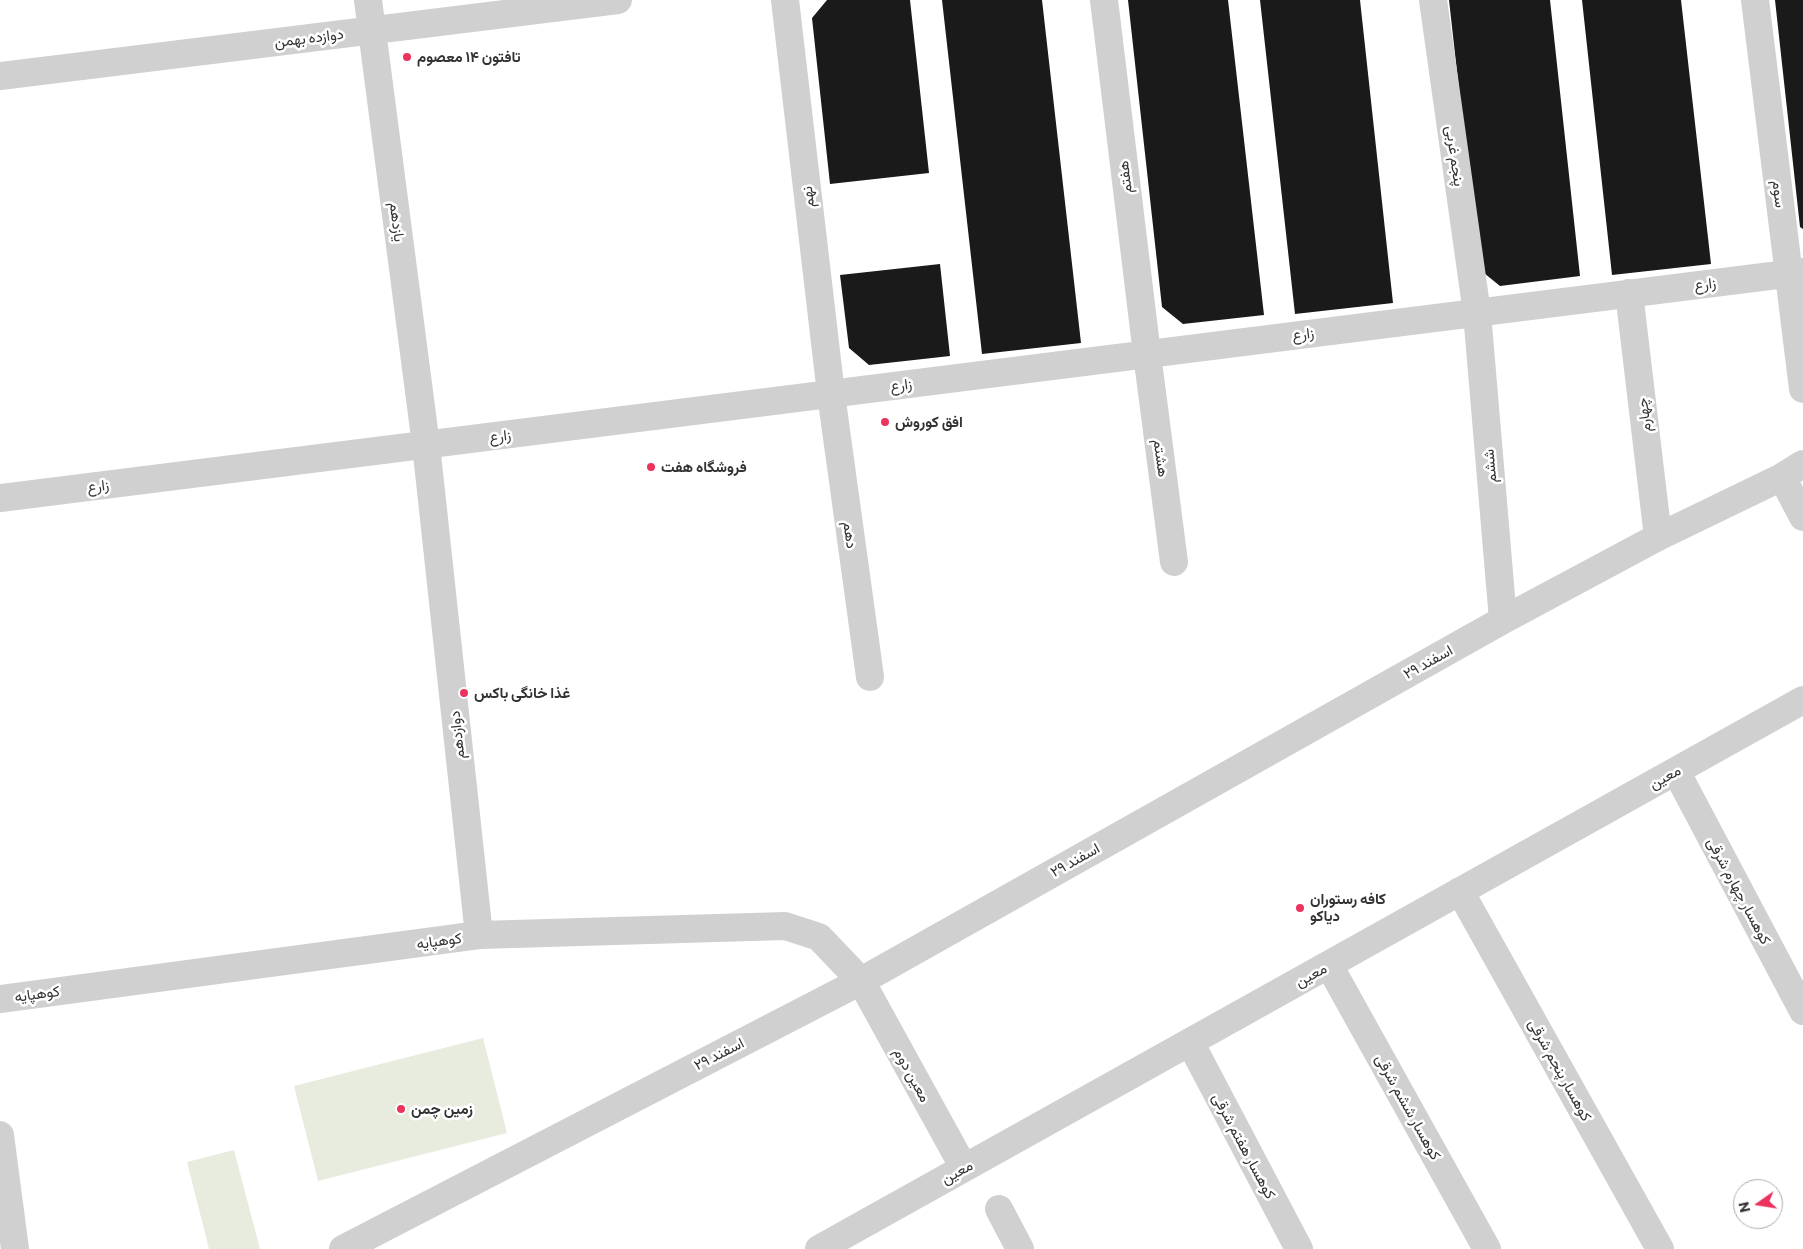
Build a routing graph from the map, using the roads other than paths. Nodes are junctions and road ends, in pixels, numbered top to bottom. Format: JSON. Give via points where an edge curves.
{"nodes":[{"id":1,"x":368,"y":0,"type":"edge"},
{"id":2,"x":618,"y":0,"type":"edge"},
{"id":3,"x":785,"y":0,"type":"edge"},
{"id":4,"x":1104,"y":0,"type":"edge"},
{"id":5,"x":1434,"y":0,"type":"edge"},
{"id":6,"x":1755,"y":0,"type":"edge"},
{"id":7,"x":372,"y":30,"type":"junction"},
{"id":8,"x":0,"y":76,"type":"edge"},
{"id":9,"x":1796,"y":273,"type":"edge"},
{"id":10,"x":1629,"y":293,"type":"junction"},
{"id":11,"x":1477,"y":312,"type":"junction"},
{"id":12,"x":1147,"y":354,"type":"junction"},
{"id":13,"x":1803,"y":389,"type":"edge"},
{"id":14,"x":831,"y":394,"type":"junction"},
{"id":15,"x":426,"y":445,"type":"junction"},
{"id":16,"x":1792,"y":471,"type":"edge"},
{"id":17,"x":0,"y":498,"type":"edge"},
{"id":18,"x":1803,"y":517,"type":"edge"},
{"id":19,"x":1658,"y":537,"type":"junction"},
{"id":20,"x":1174,"y":562,"type":"dead end"},
{"id":21,"x":1503,"y":620,"type":"junction"},
{"id":22,"x":870,"y":676,"type":"dead end"},
{"id":23,"x":1803,"y":700,"type":"edge"},
{"id":24,"x":1676,"y":771,"type":"junction"},
{"id":25,"x":1460,"y":891,"type":"junction"},
{"id":26,"x":479,"y":935,"type":"junction"},
{"id":27,"x":1329,"y":964,"type":"junction"},
{"id":28,"x":861,"y":981,"type":"junction"},
{"id":29,"x":0,"y":999,"type":"edge"},
{"id":30,"x":1803,"y":1012,"type":"edge"},
{"id":31,"x":1190,"y":1042,"type":"junction"},
{"id":32,"x":0,"y":1135,"type":"edge"},
{"id":33,"x":964,"y":1168,"type":"junction"},
{"id":34,"x":999,"y":1209,"type":"dead end"},
{"id":35,"x":14,"y":1249,"type":"edge"},
{"id":36,"x":343,"y":1249,"type":"edge"},
{"id":37,"x":819,"y":1249,"type":"edge"},
{"id":38,"x":1020,"y":1249,"type":"edge"},
{"id":39,"x":1298,"y":1249,"type":"edge"},
{"id":40,"x":1487,"y":1249,"type":"edge"},
{"id":41,"x":1660,"y":1249,"type":"edge"}],
"edges":[{"from":1,"to":7,"type":"street","name":"یازدهم"},
{"from":2,"to":7,"type":"street","name":"دوازده بهمن"},
{"from":3,"to":14,"type":"street","name":"نهم"},
{"from":4,"to":12,"type":"street","name":"هفتم"},
{"from":5,"to":11,"type":"street","name":"پنجم غربی"},
{"from":6,"to":9,"type":"street","name":"سوم"},
{"from":7,"to":8,"type":"street","name":"دوازده بهمن"},
{"from":7,"to":15,"type":"street","name":"یازدهم"},
{"from":9,"to":10,"type":"street","name":"زارع"},
{"from":9,"to":13,"type":"street","name":"سوم"},
{"from":10,"to":11,"type":"street","name":"زارع"},
{"from":10,"to":19,"type":"street","name":"چهارم"},
{"from":11,"to":12,"type":"street","name":"زارع"},
{"from":11,"to":21,"type":"street","name":"ششم"},
{"from":12,"to":14,"type":"street","name":"زارع"},
{"from":12,"to":20,"type":"street","name":"هشتم"},
{"from":14,"to":15,"type":"street","name":"زارع"},
{"from":14,"to":22,"type":"street","name":"دهم"},
{"from":15,"to":17,"type":"street","name":"زارع"},
{"from":15,"to":26,"type":"street","name":"دوازدهم"},
{"from":16,"to":18,"type":"street"},
{"from":16,"to":19,"type":"street","name":"۲۹ اسفند"},
{"from":19,"to":21,"type":"street","name":"۲۹ اسفند"},
{"from":21,"to":28,"type":"street","name":"۲۹ اسفند"},
{"from":23,"to":24,"type":"street","name":"معین"},
{"from":24,"to":25,"type":"street","name":"معین"},
{"from":24,"to":30,"type":"street","name":"کوهسار چهارم شرقی"},
{"from":25,"to":27,"type":"street","name":"معین"},
{"from":25,"to":41,"type":"street","name":"کوهسار پنجم شرقی"},
{"from":26,"to":28,"type":"street","name":"کوهپایه","via":[[785,926],[819,937]]},
{"from":26,"to":29,"type":"street","name":"کوهپایه"},
{"from":27,"to":31,"type":"street","name":"معین"},
{"from":27,"to":40,"type":"street","name":"کوهسار ششم شرقی"},
{"from":28,"to":33,"type":"street","name":"معین دوم"},
{"from":28,"to":36,"type":"street","name":"۲۹ اسفند"},
{"from":31,"to":33,"type":"street","name":"معین"},
{"from":31,"to":39,"type":"street","name":"کوهسار هفتم شرقی"},
{"from":32,"to":35,"type":"street"},
{"from":33,"to":37,"type":"street","name":"معین"},
{"from":34,"to":38,"type":"street"}]}
